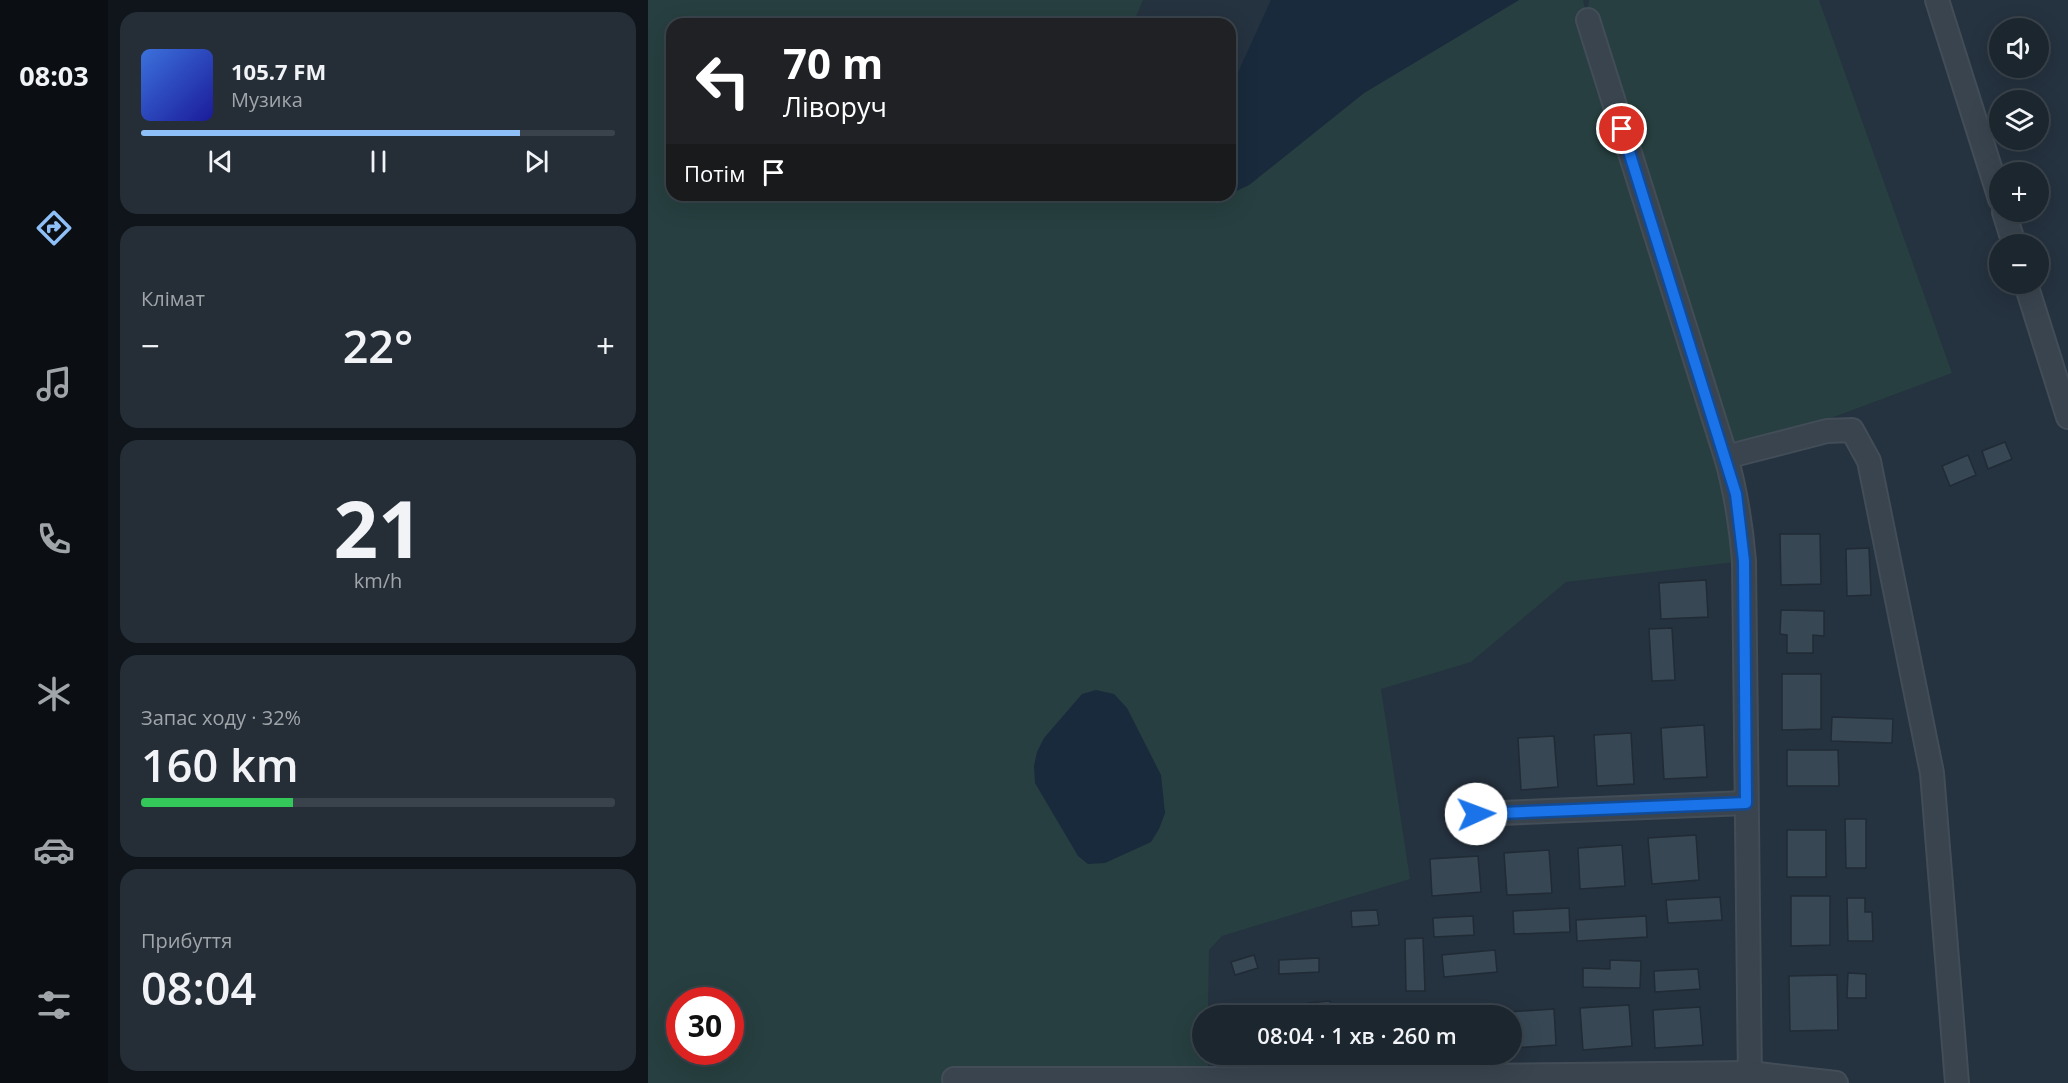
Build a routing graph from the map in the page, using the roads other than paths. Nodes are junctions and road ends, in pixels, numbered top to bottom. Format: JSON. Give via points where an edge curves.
{"nodes":[{"id":1,"x":1937,"y":0,"type":"edge"},
{"id":2,"x":1588,"y":20,"type":"dead end"},
{"id":3,"x":1989,"y":164,"type":"edge"},
{"id":4,"x":2029,"y":294,"type":"edge"},
{"id":5,"x":2068,"y":417,"type":"edge"},
{"id":6,"x":1726,"y":457,"type":"junction"},
{"id":7,"x":1746,"y":803,"type":"junction"},
{"id":8,"x":1476,"y":814,"type":"dead end"},
{"id":9,"x":1750,"y":1078,"type":"edge"},
{"id":10,"x":954,"y":1079,"type":"dead end"},
{"id":11,"x":1479,"y":1080,"type":"edge"},
{"id":12,"x":1208,"y":1081,"type":"edge"},
{"id":13,"x":1836,"y":1083,"type":"edge"},
{"id":14,"x":1957,"y":1083,"type":"edge"}],
"edges":[{"from":1,"to":3,"type":"street"},
{"from":2,"to":6,"type":"street"},
{"from":4,"to":5,"type":"street"},
{"from":6,"to":7,"type":"street","via":[[1736,494],[1744,561]]},
{"from":6,"to":14,"type":"street","via":[[1827,431],[1852,430],[1869,461],[1932,773]]},
{"from":7,"to":8,"type":"street"},
{"from":7,"to":9,"type":"street"},
{"from":9,"to":11,"type":"street"},
{"from":9,"to":13,"type":"street"},
{"from":10,"to":12,"type":"street"},
{"from":11,"to":12,"type":"street"}]}
